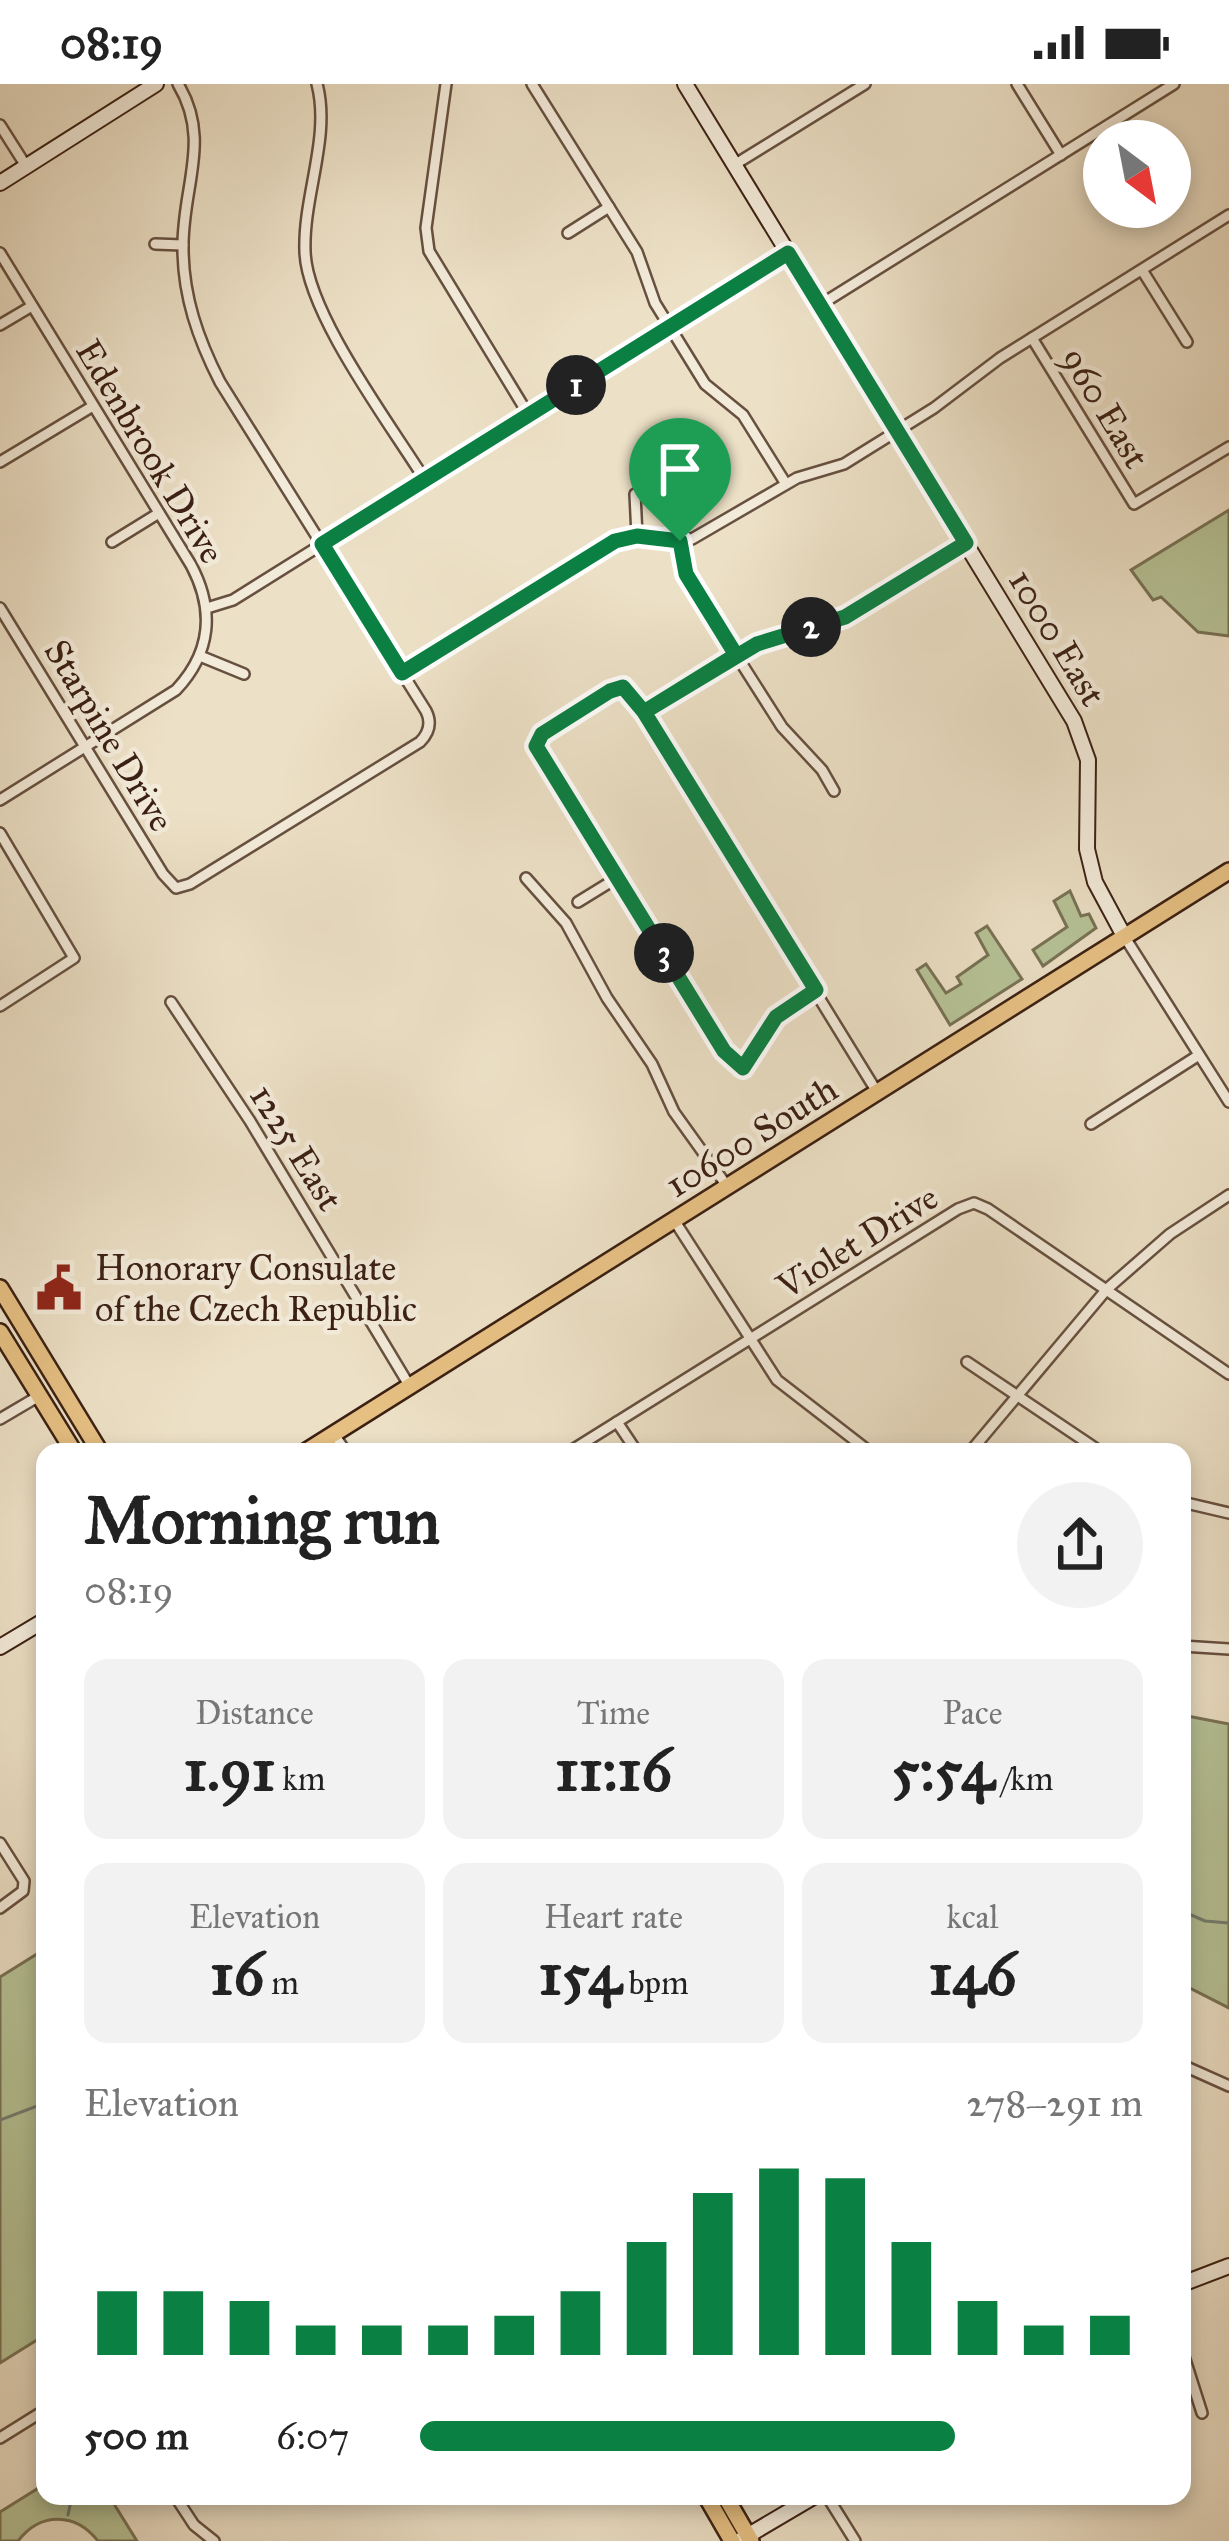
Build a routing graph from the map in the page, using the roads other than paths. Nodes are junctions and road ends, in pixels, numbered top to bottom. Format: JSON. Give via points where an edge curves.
{"nodes":[{"id":1,"x":156,"y":84,"type":"edge"},
{"id":2,"x":178,"y":84,"type":"edge"},
{"id":3,"x":317,"y":84,"type":"edge"},
{"id":4,"x":446,"y":84,"type":"edge"},
{"id":5,"x":532,"y":84,"type":"edge"},
{"id":6,"x":685,"y":84,"type":"edge"},
{"id":7,"x":865,"y":84,"type":"edge"},
{"id":8,"x":1017,"y":84,"type":"edge"},
{"id":9,"x":1174,"y":84,"type":"edge"},
{"id":10,"x":0,"y":125,"type":"edge"},
{"id":11,"x":1060,"y":155,"type":"junction"},
{"id":12,"x":734,"y":165,"type":"junction"},
{"id":13,"x":26,"y":166,"type":"junction"},
{"id":14,"x":0,"y":183,"type":"edge"},
{"id":15,"x":609,"y":207,"type":"junction"},
{"id":16,"x":1229,"y":215,"type":"edge"},
{"id":17,"x":568,"y":233,"type":"dead end"},
{"id":18,"x":155,"y":244,"type":"dead end"},
{"id":19,"x":183,"y":245,"type":"junction"},
{"id":20,"x":788,"y":253,"type":"junction"},
{"id":21,"x":0,"y":254,"type":"edge"},
{"id":22,"x":1142,"y":270,"type":"junction"},
{"id":23,"x":820,"y":305,"type":"junction"},
{"id":24,"x":32,"y":306,"type":"junction"},
{"id":25,"x":0,"y":326,"type":"edge"},
{"id":26,"x":669,"y":327,"type":"junction"},
{"id":27,"x":1032,"y":338,"type":"junction"},
{"id":28,"x":1187,"y":342,"type":"dead end"},
{"id":29,"x":93,"y":406,"type":"junction"},
{"id":30,"x":529,"y":414,"type":"junction"},
{"id":31,"x":898,"y":431,"type":"junction"},
{"id":32,"x":1229,"y":446,"type":"edge"},
{"id":33,"x":0,"y":462,"type":"edge"},
{"id":34,"x":425,"y":480,"type":"junction"},
{"id":35,"x":786,"y":484,"type":"junction"},
{"id":36,"x":635,"y":494,"type":"dead end"},
{"id":37,"x":159,"y":513,"type":"junction"},
{"id":38,"x":637,"y":536,"type":"junction"},
{"id":39,"x":680,"y":541,"type":"junction"},
{"id":40,"x":112,"y":542,"type":"dead end"},
{"id":41,"x":966,"y":543,"type":"junction"},
{"id":42,"x":322,"y":544,"type":"junction"},
{"id":43,"x":0,"y":608,"type":"edge"},
{"id":44,"x":206,"y":608,"type":"junction"},
{"id":45,"x":736,"y":655,"type":"junction"},
{"id":46,"x":200,"y":656,"type":"junction"},
{"id":47,"x":402,"y":673,"type":"junction"},
{"id":48,"x":244,"y":674,"type":"dead end"},
{"id":49,"x":644,"y":712,"type":"junction"},
{"id":50,"x":86,"y":748,"type":"junction"},
{"id":51,"x":834,"y":791,"type":"dead end"},
{"id":52,"x":0,"y":800,"type":"edge"},
{"id":53,"x":0,"y":833,"type":"edge"},
{"id":54,"x":1229,"y":871,"type":"edge"},
{"id":55,"x":526,"y":878,"type":"dead end"},
{"id":56,"x":617,"y":878,"type":"junction"},
{"id":57,"x":578,"y":902,"type":"dead end"},
{"id":58,"x":1124,"y":936,"type":"junction"},
{"id":59,"x":816,"y":990,"type":"junction"},
{"id":60,"x":171,"y":1002,"type":"dead end"},
{"id":61,"x":0,"y":1006,"type":"edge"},
{"id":62,"x":1199,"y":1055,"type":"junction"},
{"id":63,"x":877,"y":1092,"type":"junction"},
{"id":64,"x":1229,"y":1102,"type":"edge"},
{"id":65,"x":1091,"y":1124,"type":"dead end"},
{"id":66,"x":727,"y":1186,"type":"junction"},
{"id":67,"x":1229,"y":1195,"type":"edge"},
{"id":68,"x":674,"y":1220,"type":"junction"},
{"id":69,"x":0,"y":1288,"type":"edge"},
{"id":70,"x":1106,"y":1289,"type":"junction"},
{"id":71,"x":0,"y":1332,"type":"edge"},
{"id":72,"x":749,"y":1340,"type":"junction"},
{"id":73,"x":968,"y":1362,"type":"dead end"},
{"id":74,"x":1229,"y":1374,"type":"edge"},
{"id":75,"x":409,"y":1385,"type":"junction"},
{"id":76,"x":1017,"y":1395,"type":"junction"},
{"id":77,"x":39,"y":1396,"type":"junction"},
{"id":78,"x":0,"y":1419,"type":"edge"},
{"id":79,"x":617,"y":1422,"type":"junction"},
{"id":80,"x":333,"y":1433,"type":"junction"},
{"id":81,"x":68,"y":1443,"type":"edge"},
{"id":82,"x":95,"y":1443,"type":"edge"},
{"id":83,"x":318,"y":1443,"type":"edge"},
{"id":84,"x":340,"y":1443,"type":"edge"},
{"id":85,"x":583,"y":1443,"type":"edge"},
{"id":86,"x":632,"y":1443,"type":"edge"},
{"id":87,"x":858,"y":1443,"type":"edge"},
{"id":88,"x":977,"y":1443,"type":"edge"},
{"id":89,"x":1088,"y":1443,"type":"edge"},
{"id":90,"x":1191,"y":1504,"type":"edge"},
{"id":91,"x":1229,"y":1513,"type":"edge"},
{"id":92,"x":36,"y":1625,"type":"edge"},
{"id":93,"x":0,"y":1647,"type":"edge"},
{"id":94,"x":1191,"y":1647,"type":"edge"},
{"id":95,"x":1229,"y":1649,"type":"edge"},
{"id":96,"x":0,"y":1843,"type":"edge"},
{"id":97,"x":0,"y":1908,"type":"edge"},
{"id":98,"x":1191,"y":2069,"type":"edge"},
{"id":99,"x":1229,"y":2086,"type":"edge"},
{"id":100,"x":1229,"y":2266,"type":"edge"},
{"id":101,"x":1191,"y":2281,"type":"edge"},
{"id":102,"x":1191,"y":2378,"type":"edge"},
{"id":103,"x":1202,"y":2413,"type":"dead end"},
{"id":104,"x":36,"y":2416,"type":"edge"},
{"id":105,"x":0,"y":2438,"type":"edge"},
{"id":106,"x":181,"y":2505,"type":"edge"},
{"id":107,"x":713,"y":2505,"type":"edge"},
{"id":108,"x":728,"y":2505,"type":"edge"},
{"id":109,"x":800,"y":2505,"type":"edge"},
{"id":110,"x":833,"y":2505,"type":"edge"},
{"id":111,"x":742,"y":2540,"type":"edge"},
{"id":112,"x":214,"y":2541,"type":"edge"},
{"id":113,"x":855,"y":2541,"type":"edge"}],
"edges":[{"from":1,"to":13,"type":"street"},
{"from":2,"to":19,"type":"street","via":[[196,131]]},
{"from":3,"to":34,"type":"street","via":[[308,277],[324,317]]},
{"from":4,"to":30,"type":"street","via":[[429,250]]},
{"from":5,"to":15,"type":"street"},
{"from":6,"to":12,"type":"street","name":"1000 East"},
{"from":7,"to":12,"type":"street"},
{"from":8,"to":11,"type":"street"},
{"from":9,"to":11,"type":"street"},
{"from":10,"to":13,"type":"street"},
{"from":11,"to":23,"type":"street"},
{"from":12,"to":20,"type":"street","name":"1000 East"},
{"from":13,"to":14,"type":"street"},
{"from":15,"to":17,"type":"street"},
{"from":15,"to":26,"type":"street"},
{"from":16,"to":22,"type":"street"},
{"from":18,"to":19,"type":"street"},
{"from":19,"to":42,"type":"street","via":[[189,302],[207,356]]},
{"from":20,"to":23,"type":"street","name":"1000 East"},
{"from":20,"to":26,"type":"street"},
{"from":21,"to":24,"type":"street","name":"Edenbrook Drive"},
{"from":22,"to":27,"type":"street"},
{"from":22,"to":28,"type":"street"},
{"from":23,"to":31,"type":"street","name":"1000 East"},
{"from":24,"to":25,"type":"street"},
{"from":24,"to":29,"type":"street","name":"Edenbrook Drive"},
{"from":26,"to":30,"type":"street"},
{"from":26,"to":35,"type":"street","via":[[705,384],[743,416]]},
{"from":27,"to":31,"type":"street"},
{"from":27,"to":32,"type":"street","name":"960 East","via":[[1134,504]]},
{"from":29,"to":33,"type":"street"},
{"from":29,"to":37,"type":"street","name":"Edenbrook Drive"},
{"from":30,"to":34,"type":"street"},
{"from":31,"to":35,"type":"street","via":[[831,470]]},
{"from":31,"to":41,"type":"street","name":"1000 East"},
{"from":34,"to":42,"type":"street"},
{"from":35,"to":39,"type":"street","via":[[704,535]]},
{"from":36,"to":38,"type":"street"},
{"from":37,"to":40,"type":"street"},
{"from":37,"to":44,"type":"street","name":"Edenbrook Drive","via":[[199,579]]},
{"from":38,"to":39,"type":"street"},
{"from":38,"to":47,"type":"street","via":[[605,545]]},
{"from":39,"to":45,"type":"street","via":[[686,574]]},
{"from":41,"to":45,"type":"street","via":[[845,617]]},
{"from":41,"to":58,"type":"street","name":"1000 East","via":[[1083,740],[1087,849]]},
{"from":42,"to":44,"type":"street"},
{"from":42,"to":47,"type":"street"},
{"from":43,"to":50,"type":"street","name":"Starpine Drive"},
{"from":44,"to":46,"type":"street","name":"Edenbrook Drive"},
{"from":45,"to":49,"type":"street"},
{"from":45,"to":51,"type":"street"},
{"from":46,"to":48,"type":"street"},
{"from":46,"to":50,"type":"street","via":[[176,690]]},
{"from":47,"to":50,"type":"street","name":"Starpine Drive","via":[[426,711],[420,742],[176,888]]},
{"from":49,"to":56,"type":"street","via":[[623,687],[536,742]]},
{"from":49,"to":59,"type":"street"},
{"from":50,"to":52,"type":"street"},
{"from":53,"to":61,"type":"street","via":[[74,958]]},
{"from":54,"to":58,"type":"main road","name":"10600 South"},
{"from":55,"to":66,"type":"street","via":[[566,923],[674,1112]]},
{"from":56,"to":57,"type":"street"},
{"from":56,"to":59,"type":"street","via":[[724,1051],[743,1068],[776,1017]]},
{"from":58,"to":62,"type":"street"},
{"from":58,"to":63,"type":"main road","name":"10600 South"},
{"from":59,"to":63,"type":"street"},
{"from":60,"to":75,"type":"street","name":"1225 East"},
{"from":62,"to":64,"type":"street"},
{"from":62,"to":65,"type":"street"},
{"from":63,"to":66,"type":"main road","name":"10600 South"},
{"from":66,"to":68,"type":"main road","name":"10600 South"},
{"from":67,"to":70,"type":"street"},
{"from":68,"to":72,"type":"street"},
{"from":68,"to":75,"type":"main road","name":"10600 South"},
{"from":69,"to":82,"type":"main road"},
{"from":70,"to":72,"type":"street","name":"Violet Drive","via":[[974,1203]]},
{"from":70,"to":74,"type":"street","name":"Violet Drive"},
{"from":70,"to":76,"type":"street"},
{"from":71,"to":77,"type":"main road"},
{"from":72,"to":79,"type":"street","name":"Violet Drive"},
{"from":72,"to":87,"type":"street","via":[[789,1393]]},
{"from":73,"to":76,"type":"street"},
{"from":75,"to":80,"type":"main road","name":"10600 South"},
{"from":76,"to":88,"type":"street"},
{"from":76,"to":89,"type":"street"},
{"from":77,"to":78,"type":"street"},
{"from":77,"to":81,"type":"main road"},
{"from":79,"to":85,"type":"street","name":"Violet Drive"},
{"from":79,"to":86,"type":"street"},
{"from":80,"to":83,"type":"main road","name":"10600 South"},
{"from":80,"to":84,"type":"street"},
{"from":90,"to":91,"type":"street"},
{"from":92,"to":93,"type":"street"},
{"from":94,"to":95,"type":"street"},
{"from":96,"to":97,"type":"street","via":[[23,1881],[23,1891]]},
{"from":98,"to":99,"type":"street"},
{"from":100,"to":101,"type":"street"},
{"from":102,"to":103,"type":"street"},
{"from":104,"to":105,"type":"street"},
{"from":106,"to":112,"type":"street"},
{"from":107,"to":111,"type":"main road"},
{"from":108,"to":111,"type":"main road"},
{"from":109,"to":111,"type":"street"},
{"from":110,"to":113,"type":"street"}]}
